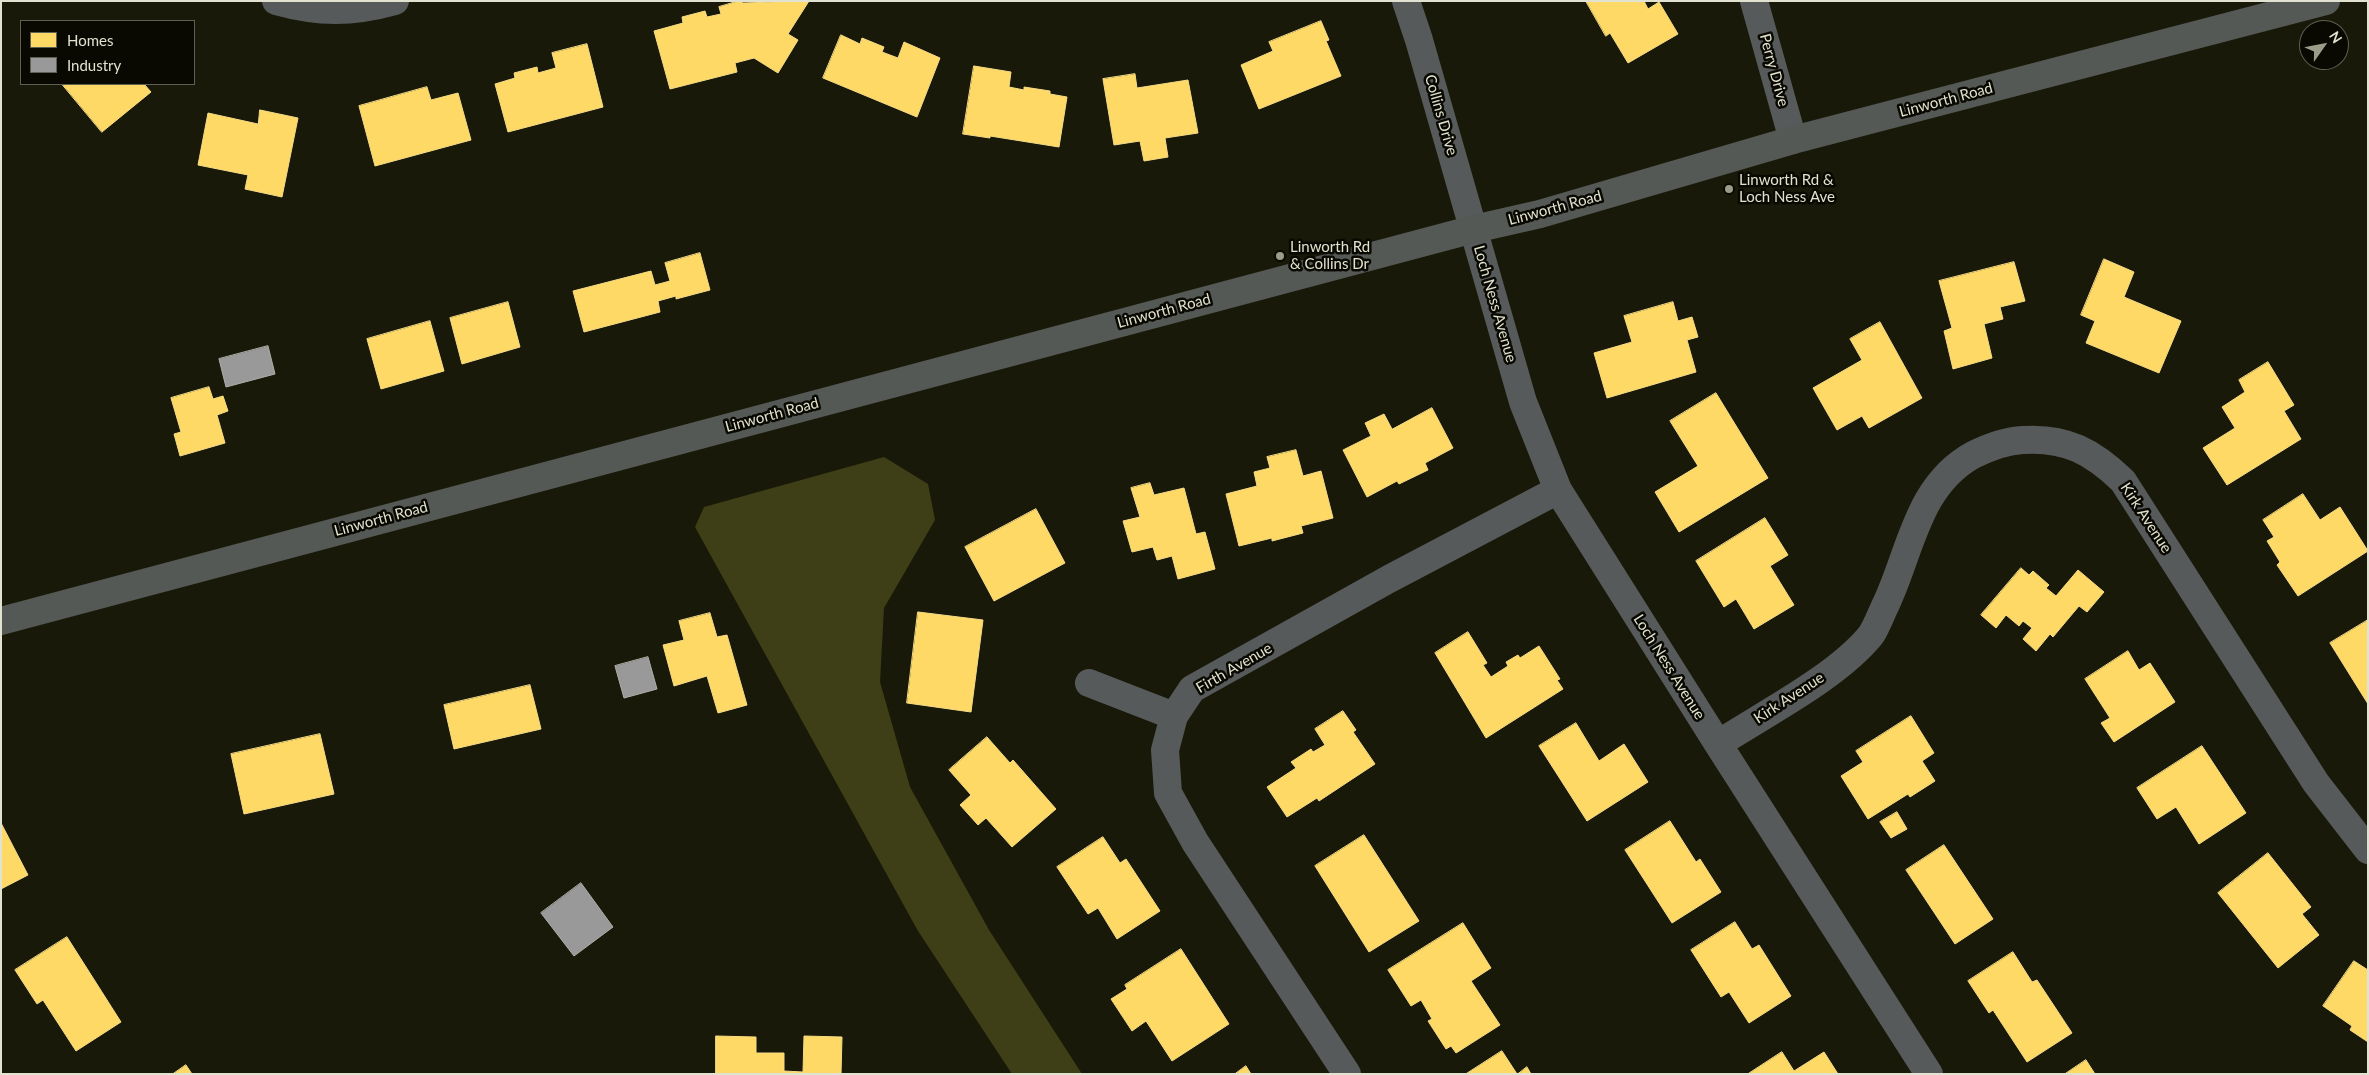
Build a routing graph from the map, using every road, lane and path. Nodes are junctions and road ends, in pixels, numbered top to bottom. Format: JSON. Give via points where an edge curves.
{"nodes":[{"id":1,"x":276,"y":1,"type":"edge"},
{"id":2,"x":395,"y":1,"type":"edge"},
{"id":3,"x":1406,"y":1,"type":"edge"},
{"id":4,"x":1754,"y":1,"type":"edge"},
{"id":5,"x":2326,"y":1,"type":"edge"},
{"id":6,"x":1793,"y":140,"type":"junction"},
{"id":7,"x":1474,"y":229,"type":"junction"},
{"id":8,"x":1558,"y":490,"type":"junction"},
{"id":9,"x":1,"y":621,"type":"edge"},
{"id":10,"x":1089,"y":683,"type":"dead end"},
{"id":11,"x":1174,"y":716,"type":"junction"},
{"id":12,"x":1718,"y":744,"type":"junction"},
{"id":13,"x":2368,"y":850,"type":"edge"},
{"id":14,"x":1347,"y":1074,"type":"edge"},
{"id":15,"x":1930,"y":1074,"type":"edge"}],
"edges":[{"from":1,"to":2,"type":"street","via":[[331,12],[368,9]]},
{"from":3,"to":7,"type":"street","name":"Collins Drive"},
{"from":4,"to":6,"type":"street","name":"Perry Drive"},
{"from":5,"to":6,"type":"main road","name":"Linworth Road"},
{"from":6,"to":7,"type":"main road","name":"Linworth Road","via":[[1540,214]]},
{"from":7,"to":8,"type":"street","name":"Loch Ness Avenue","via":[[1523,402]]},
{"from":7,"to":9,"type":"main road","name":"Linworth Road"},
{"from":8,"to":11,"type":"street","name":"Firth Avenue","via":[[1192,690]]},
{"from":8,"to":12,"type":"street","name":"Loch Ness Avenue"},
{"from":10,"to":11,"type":"street"},
{"from":11,"to":14,"type":"street","name":"Firth Avenue","via":[[1165,750],[1168,793],[1195,842]]},
{"from":12,"to":13,"type":"street","name":"Kirk Avenue","via":[[1838,666],[1872,634],[1892,591],[1923,507],[1939,482],[1961,462],[1989,447],[2016,440],[2045,438],[2102,460],[2124,481],[2316,783]]},
{"from":12,"to":15,"type":"street","name":"Loch Ness Avenue"}]}
